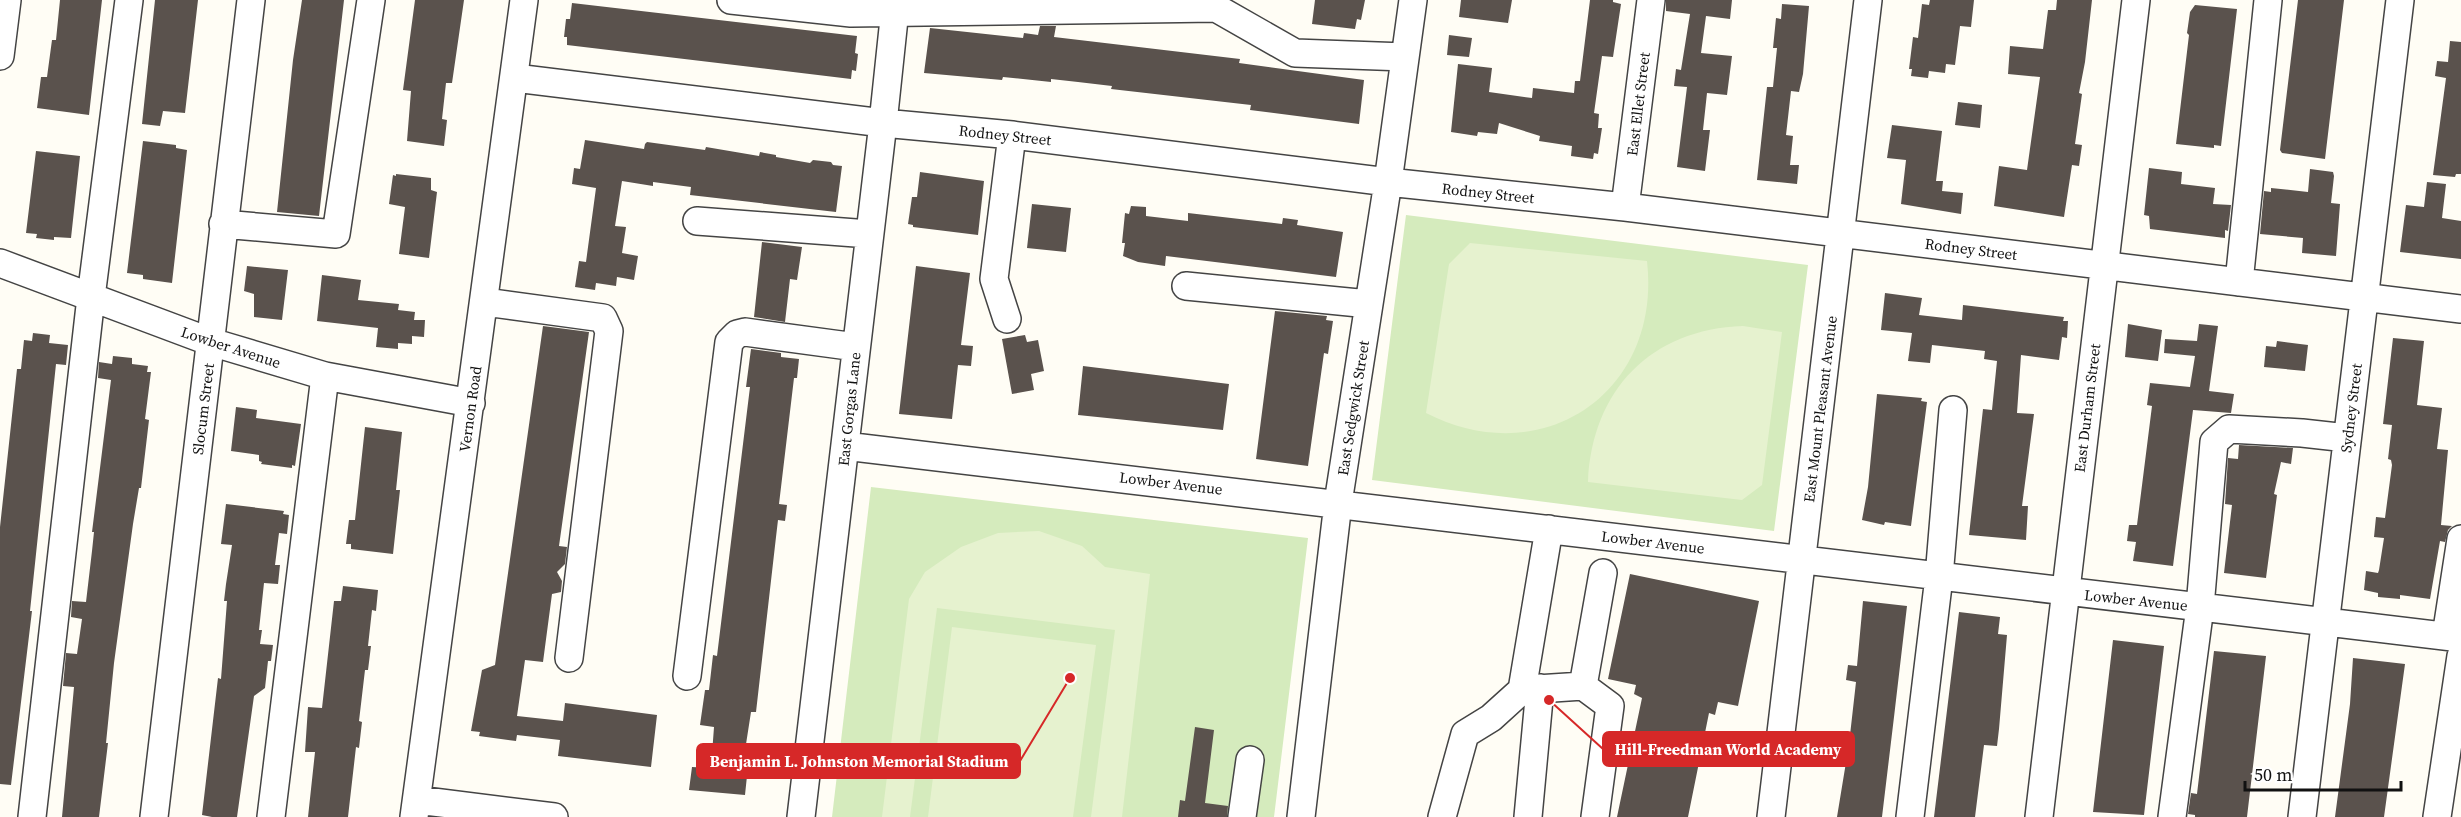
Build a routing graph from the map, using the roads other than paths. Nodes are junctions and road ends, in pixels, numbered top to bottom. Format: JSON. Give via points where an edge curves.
{"nodes":[{"id":1,"x":7,"y":0,"type":"edge"},
{"id":2,"x":129,"y":0,"type":"edge"},
{"id":3,"x":250,"y":0,"type":"edge"},
{"id":4,"x":371,"y":0,"type":"edge"},
{"id":5,"x":524,"y":0,"type":"edge"},
{"id":6,"x":731,"y":0,"type":"edge"},
{"id":7,"x":1413,"y":0,"type":"edge"},
{"id":8,"x":1651,"y":0,"type":"edge"},
{"id":9,"x":1868,"y":0,"type":"edge"},
{"id":10,"x":2136,"y":0,"type":"edge"},
{"id":11,"x":2268,"y":0,"type":"edge"},
{"id":12,"x":2400,"y":0,"type":"edge"},
{"id":13,"x":1225,"y":4,"type":"edge"},
{"id":14,"x":895,"y":6,"type":"edge"},
{"id":15,"x":0,"y":56,"type":"edge"},
{"id":16,"x":1405,"y":57,"type":"junction"},
{"id":17,"x":515,"y":78,"type":"junction"},
{"id":18,"x":883,"y":123,"type":"junction"},
{"id":19,"x":1012,"y":135,"type":"junction"},
{"id":20,"x":1388,"y":182,"type":"junction"},
{"id":21,"x":1625,"y":207,"type":"junction"},
{"id":22,"x":697,"y":221,"type":"dead end"},
{"id":23,"x":223,"y":224,"type":"junction"},
{"id":24,"x":869,"y":234,"type":"junction"},
{"id":25,"x":1840,"y":234,"type":"junction"},
{"id":26,"x":0,"y":263,"type":"edge"},
{"id":27,"x":2104,"y":267,"type":"junction"},
{"id":28,"x":2239,"y":282,"type":"junction"},
{"id":29,"x":1186,"y":286,"type":"dead end"},
{"id":30,"x":91,"y":297,"type":"junction"},
{"id":31,"x":2364,"y":298,"type":"junction"},
{"id":32,"x":485,"y":302,"type":"junction"},
{"id":33,"x":1369,"y":304,"type":"junction"},
{"id":34,"x":2461,"y":309,"type":"edge"},
{"id":35,"x":1007,"y":319,"type":"dead end"},
{"id":36,"x":211,"y":342,"type":"junction"},
{"id":37,"x":856,"y":347,"type":"junction"},
{"id":38,"x":325,"y":376,"type":"junction"},
{"id":39,"x":471,"y":403,"type":"junction"},
{"id":40,"x":1953,"y":410,"type":"dead end"},
{"id":41,"x":2347,"y":438,"type":"junction"},
{"id":42,"x":845,"y":446,"type":"junction"},
{"id":43,"x":1338,"y":503,"type":"junction"},
{"id":44,"x":1550,"y":529,"type":"junction"},
{"id":45,"x":2461,"y":539,"type":"edge"},
{"id":46,"x":1802,"y":559,"type":"junction"},
{"id":47,"x":1603,"y":573,"type":"dead end"},
{"id":48,"x":1939,"y":577,"type":"junction"},
{"id":49,"x":2066,"y":592,"type":"junction"},
{"id":50,"x":2200,"y":607,"type":"junction"},
{"id":51,"x":2325,"y":622,"type":"junction"},
{"id":52,"x":2456,"y":643,"type":"edge"},
{"id":53,"x":569,"y":658,"type":"dead end"},
{"id":54,"x":687,"y":676,"type":"dead end"},
{"id":55,"x":1583,"y":686,"type":"junction"},
{"id":56,"x":1531,"y":689,"type":"junction"},
{"id":57,"x":1250,"y":760,"type":"dead end"},
{"id":58,"x":415,"y":809,"type":"edge"},
{"id":59,"x":32,"y":817,"type":"edge"},
{"id":60,"x":154,"y":817,"type":"edge"},
{"id":61,"x":271,"y":817,"type":"edge"},
{"id":62,"x":554,"y":817,"type":"edge"},
{"id":63,"x":801,"y":817,"type":"edge"},
{"id":64,"x":1242,"y":817,"type":"edge"},
{"id":65,"x":1300,"y":817,"type":"edge"},
{"id":66,"x":1442,"y":817,"type":"edge"},
{"id":67,"x":1528,"y":817,"type":"edge"},
{"id":68,"x":1595,"y":817,"type":"edge"},
{"id":69,"x":1771,"y":817,"type":"edge"},
{"id":70,"x":1910,"y":817,"type":"edge"},
{"id":71,"x":2039,"y":817,"type":"edge"},
{"id":72,"x":2172,"y":817,"type":"edge"},
{"id":73,"x":2302,"y":817,"type":"edge"},
{"id":74,"x":2437,"y":817,"type":"edge"}],
"edges":[{"from":1,"to":15,"type":"street"},
{"from":2,"to":30,"type":"street"},
{"from":3,"to":23,"type":"street","name":"Slocum Street"},
{"from":4,"to":23,"type":"street","via":[[336,234]]},
{"from":5,"to":17,"type":"street","name":"Vernon Road"},
{"from":6,"to":14,"type":"street","via":[[851,13]]},
{"from":7,"to":16,"type":"street","name":"East Sedgwick Street"},
{"from":8,"to":21,"type":"street","name":"East Ellet Street"},
{"from":9,"to":25,"type":"street","name":"East Mount Pleasant Avenue"},
{"from":10,"to":27,"type":"street","name":"East Durham Street"},
{"from":11,"to":28,"type":"street"},
{"from":12,"to":31,"type":"street","name":"Sydney Street"},
{"from":13,"to":14,"type":"street"},
{"from":13,"to":16,"type":"street","via":[[1295,53]]},
{"from":14,"to":18,"type":"street","name":"East Gorgas Lane"},
{"from":16,"to":20,"type":"street","name":"East Sedgwick Street"},
{"from":17,"to":18,"type":"street","name":"Rodney Street"},
{"from":17,"to":32,"type":"street","name":"Vernon Road"},
{"from":18,"to":19,"type":"street","name":"Rodney Street"},
{"from":18,"to":24,"type":"street","name":"East Gorgas Lane"},
{"from":19,"to":20,"type":"street","name":"Rodney Street"},
{"from":19,"to":35,"type":"street","via":[[994,279]]},
{"from":20,"to":21,"type":"street","name":"Rodney Street"},
{"from":20,"to":33,"type":"street","name":"East Sedgwick Street"},
{"from":21,"to":25,"type":"street","name":"Rodney Street"},
{"from":22,"to":24,"type":"street"},
{"from":23,"to":36,"type":"street","name":"Slocum Street"},
{"from":24,"to":37,"type":"street","name":"East Gorgas Lane"},
{"from":25,"to":27,"type":"street","name":"Rodney Street"},
{"from":25,"to":46,"type":"street","name":"East Mount Pleasant Avenue"},
{"from":26,"to":30,"type":"street","name":"Lowber Avenue"},
{"from":27,"to":28,"type":"street","name":"Rodney Street"},
{"from":27,"to":49,"type":"street","name":"East Durham Street"},
{"from":28,"to":31,"type":"street","name":"Rodney Street"},
{"from":29,"to":33,"type":"street"},
{"from":30,"to":36,"type":"street","name":"Lowber Avenue"},
{"from":30,"to":59,"type":"street"},
{"from":31,"to":34,"type":"street","name":"Rodney Street"},
{"from":31,"to":41,"type":"street","name":"Sydney Street"},
{"from":32,"to":39,"type":"street","name":"Vernon Road"},
{"from":32,"to":53,"type":"street","via":[[603,318],[609,331]]},
{"from":33,"to":43,"type":"street","name":"East Sedgwick Street"},
{"from":36,"to":38,"type":"street","name":"Lowber Avenue"},
{"from":36,"to":60,"type":"street","name":"Slocum Street"},
{"from":37,"to":42,"type":"street","name":"East Gorgas Lane"},
{"from":37,"to":54,"type":"street","via":[[744,332],[729,342]]},
{"from":38,"to":39,"type":"street","name":"Lowber Avenue"},
{"from":38,"to":61,"type":"street"},
{"from":39,"to":58,"type":"street","name":"Vernon Road"},
{"from":40,"to":48,"type":"street"},
{"from":41,"to":50,"type":"street","via":[[2229,429],[2214,442]]},
{"from":41,"to":51,"type":"street","name":"Sydney Street"},
{"from":42,"to":43,"type":"street","name":"Lowber Avenue"},
{"from":42,"to":63,"type":"street","name":"East Gorgas Lane"},
{"from":43,"to":44,"type":"street","name":"Lowber Avenue"},
{"from":43,"to":65,"type":"street","name":"East Sedgwick Street"},
{"from":44,"to":46,"type":"street","name":"Lowber Avenue"},
{"from":44,"to":56,"type":"street"},
{"from":45,"to":52,"type":"street"},
{"from":46,"to":48,"type":"street","name":"Lowber Avenue"},
{"from":46,"to":69,"type":"street","name":"East Mount Pleasant Avenue"},
{"from":47,"to":55,"type":"street"},
{"from":48,"to":49,"type":"street","name":"Lowber Avenue"},
{"from":48,"to":70,"type":"street"},
{"from":49,"to":50,"type":"street","name":"Lowber Avenue"},
{"from":49,"to":71,"type":"street","name":"East Durham Street"},
{"from":50,"to":51,"type":"street","name":"Lowber Avenue"},
{"from":50,"to":72,"type":"street"},
{"from":51,"to":52,"type":"street","name":"Lowber Avenue"},
{"from":51,"to":73,"type":"street","name":"Sydney Street"},
{"from":52,"to":74,"type":"street"},
{"from":55,"to":56,"type":"street"},
{"from":55,"to":68,"type":"street","via":[[1610,706]]},
{"from":56,"to":66,"type":"street","via":[[1465,734]]},
{"from":56,"to":67,"type":"street"},
{"from":57,"to":64,"type":"street"},
{"from":58,"to":62,"type":"street"}]}
